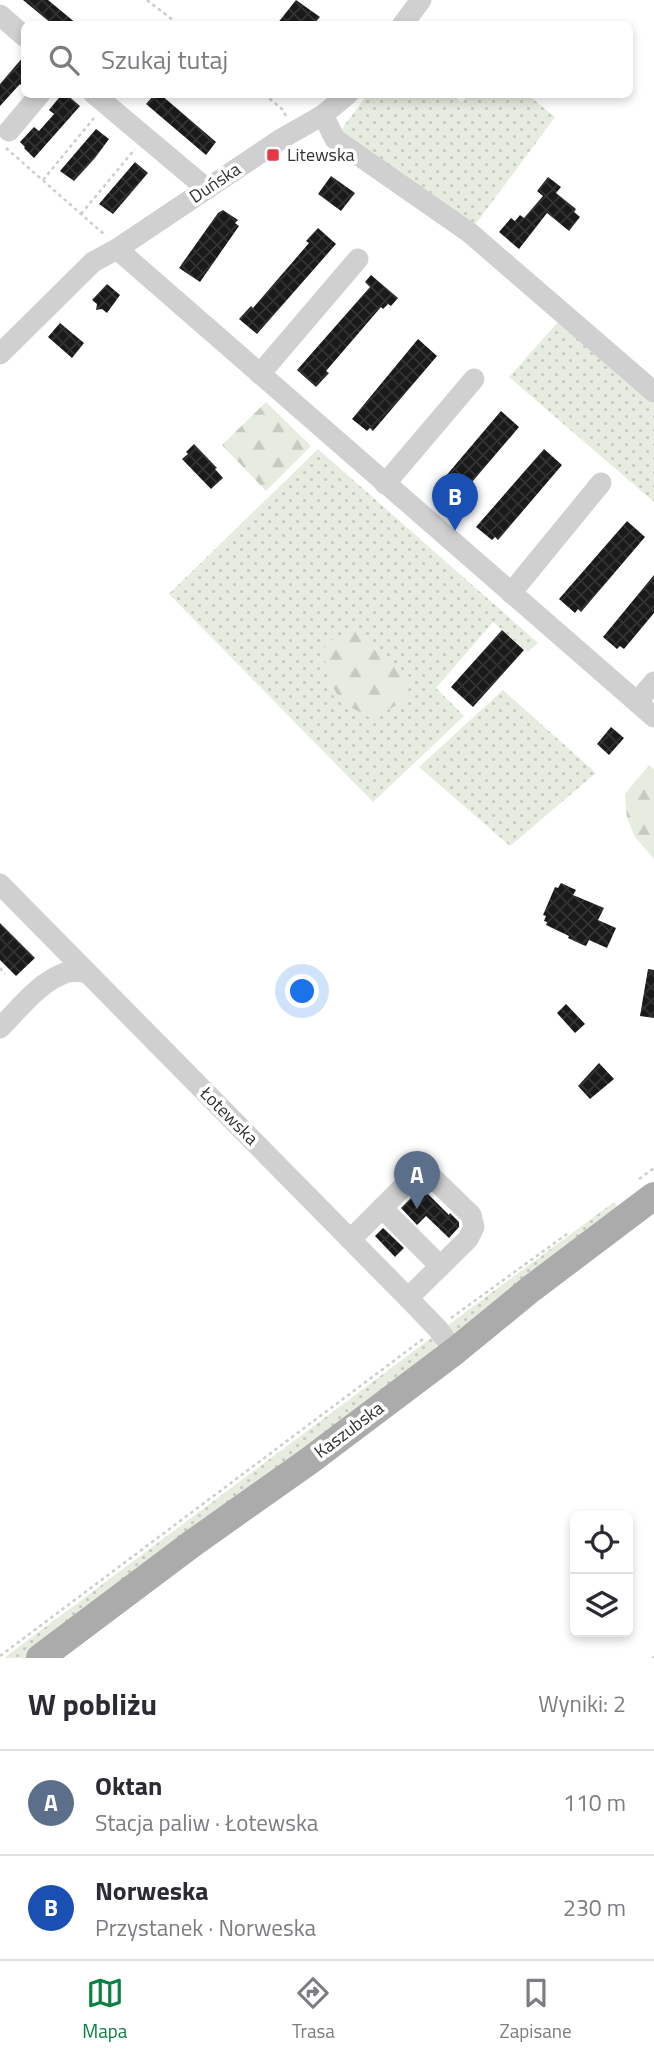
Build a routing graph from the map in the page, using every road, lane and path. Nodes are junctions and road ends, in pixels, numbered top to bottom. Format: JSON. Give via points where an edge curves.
{"nodes":[{"id":1,"x":148,"y":0,"type":"edge"},
{"id":2,"x":421,"y":0,"type":"edge"},
{"id":3,"x":0,"y":15,"type":"edge"},
{"id":4,"x":174,"y":21,"type":"edge"},
{"id":5,"x":405,"y":21,"type":"edge"},
{"id":6,"x":21,"y":33,"type":"edge"},
{"id":7,"x":37,"y":98,"type":"edge"},
{"id":8,"x":269,"y":98,"type":"edge"},
{"id":9,"x":343,"y":98,"type":"edge"},
{"id":10,"x":100,"y":99,"type":"edge"},
{"id":11,"x":323,"y":115,"type":"junction"},
{"id":12,"x":295,"y":130,"type":"junction"},
{"id":13,"x":5,"y":136,"type":"edge"},
{"id":14,"x":145,"y":137,"type":"junction"},
{"id":15,"x":43,"y":180,"type":"junction"},
{"id":16,"x":207,"y":189,"type":"junction"},
{"id":17,"x":81,"y":214,"type":"junction"},
{"id":18,"x":114,"y":245,"type":"junction"},
{"id":19,"x":358,"y":259,"type":"dead end"},
{"id":20,"x":0,"y":354,"type":"edge"},
{"id":21,"x":260,"y":374,"type":"junction"},
{"id":22,"x":474,"y":379,"type":"dead end"},
{"id":23,"x":654,"y":392,"type":"edge"},
{"id":24,"x":601,"y":483,"type":"dead end"},
{"id":25,"x":385,"y":484,"type":"junction"},
{"id":26,"x":511,"y":593,"type":"junction"},
{"id":27,"x":654,"y":682,"type":"edge"},
{"id":28,"x":637,"y":702,"type":"junction"},
{"id":29,"x":654,"y":717,"type":"edge"},
{"id":30,"x":0,"y":884,"type":"edge"},
{"id":31,"x":0,"y":968,"type":"edge"},
{"id":32,"x":87,"y":972,"type":"junction"},
{"id":33,"x":5,"y":974,"type":"dead end"},
{"id":34,"x":0,"y":1028,"type":"edge"},
{"id":35,"x":654,"y":1168,"type":"edge"},
{"id":36,"x":643,"y":1190,"type":"edge"},
{"id":37,"x":382,"y":1208,"type":"junction"},
{"id":38,"x":568,"y":1233,"type":"dead end"},
{"id":39,"x":351,"y":1239,"type":"junction"},
{"id":40,"x":440,"y":1266,"type":"junction"},
{"id":41,"x":408,"y":1298,"type":"junction"},
{"id":42,"x":437,"y":1328,"type":"junction"},
{"id":43,"x":455,"y":1351,"type":"junction"},
{"id":44,"x":0,"y":1656,"type":"edge"},
{"id":45,"x":40,"y":1658,"type":"edge"}],
"edges":[{"from":1,"to":4,"type":"path"},
{"from":2,"to":5,"type":"street"},
{"from":3,"to":6,"type":"street"},
{"from":7,"to":13,"type":"street"},
{"from":8,"to":12,"type":"path"},
{"from":9,"to":11,"type":"street","name":"Duńska"},
{"from":10,"to":14,"type":"street"},
{"from":10,"to":15,"type":"path"},
{"from":11,"to":12,"type":"street","name":"Duńska"},
{"from":11,"to":23,"type":"street","via":[[335,139],[470,233]]},
{"from":12,"to":16,"type":"street","name":"Duńska"},
{"from":13,"to":15,"type":"path"},
{"from":14,"to":16,"type":"street"},
{"from":14,"to":17,"type":"path"},
{"from":15,"to":17,"type":"path"},
{"from":16,"to":18,"type":"street","name":"Duńska"},
{"from":17,"to":18,"type":"path"},
{"from":18,"to":20,"type":"street"},
{"from":18,"to":21,"type":"street"},
{"from":19,"to":21,"type":"street"},
{"from":21,"to":25,"type":"street"},
{"from":22,"to":25,"type":"street"},
{"from":24,"to":26,"type":"street"},
{"from":25,"to":26,"type":"street"},
{"from":26,"to":28,"type":"street"},
{"from":27,"to":28,"type":"street"},
{"from":28,"to":29,"type":"street"},
{"from":30,"to":32,"type":"street","name":"Łotewska"},
{"from":31,"to":33,"type":"path"},
{"from":32,"to":34,"type":"street","via":[[66,972],[52,980]]},
{"from":32,"to":39,"type":"street","name":"Łotewska"},
{"from":35,"to":36,"type":"path"},
{"from":36,"to":43,"type":"main road","name":"Kaszubska"},
{"from":37,"to":39,"type":"street"},
{"from":37,"to":40,"type":"street"},
{"from":37,"to":40,"type":"street","via":[[414,1176],[422,1174],[434,1179],[471,1215],[472,1233]]},
{"from":38,"to":42,"type":"path"},
{"from":39,"to":41,"type":"street","name":"Łotewska"},
{"from":40,"to":41,"type":"street"},
{"from":41,"to":42,"type":"street","name":"Łotewska"},
{"from":42,"to":43,"type":"street","name":"Łotewska"},
{"from":42,"to":44,"type":"path"},
{"from":43,"to":45,"type":"main road","name":"Kaszubska"}]}
